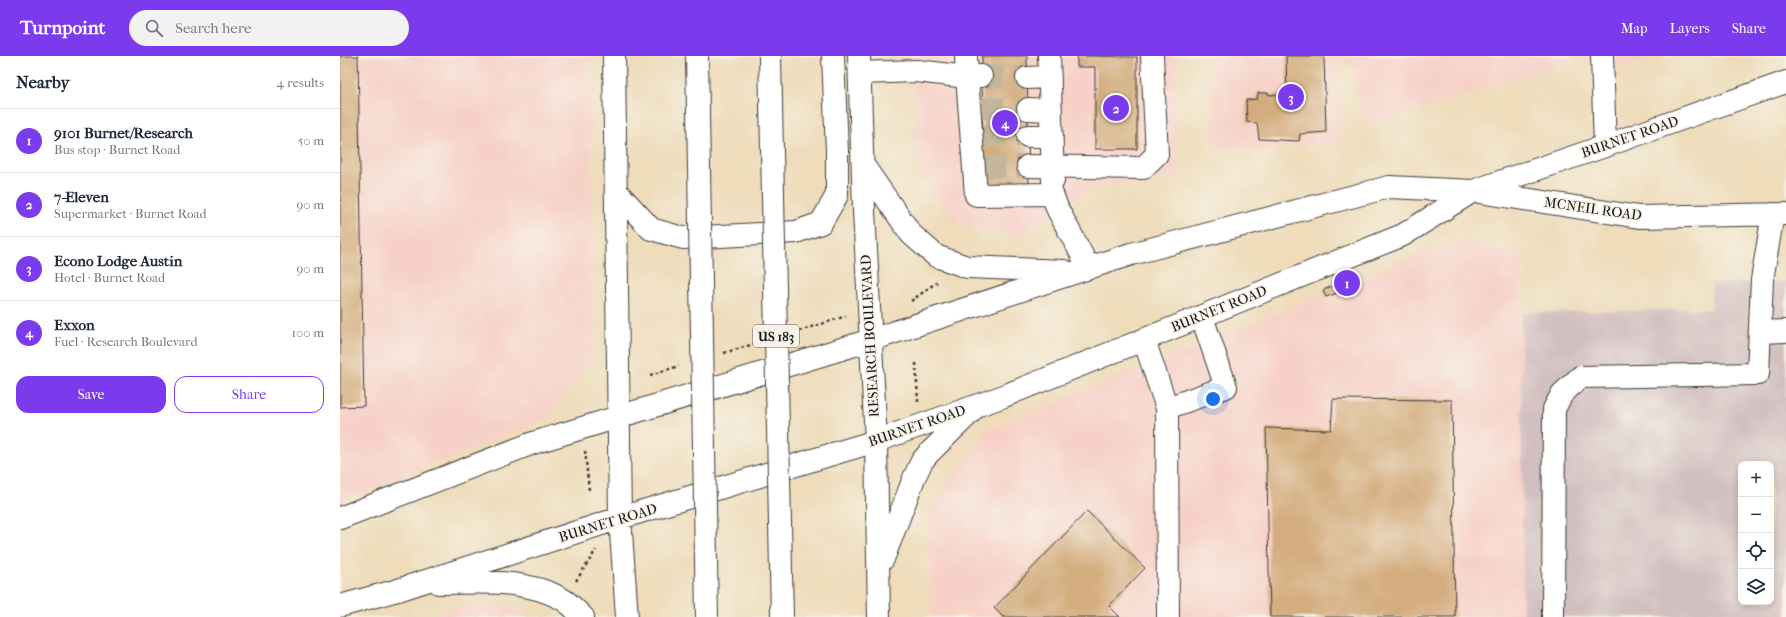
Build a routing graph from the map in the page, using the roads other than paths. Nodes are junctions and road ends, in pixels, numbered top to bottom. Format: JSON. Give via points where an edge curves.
{"nodes":[{"id":1,"x":614,"y":56,"type":"edge"},
{"id":2,"x":697,"y":56,"type":"edge"},
{"id":3,"x":770,"y":56,"type":"edge"},
{"id":4,"x":833,"y":56,"type":"edge"},
{"id":5,"x":1152,"y":56,"type":"edge"},
{"id":6,"x":1602,"y":56,"type":"edge"},
{"id":7,"x":860,"y":64,"type":"edge"},
{"id":8,"x":1049,"y":67,"type":"edge"},
{"id":9,"x":972,"y":70,"type":"edge"},
{"id":10,"x":1027,"y":78,"type":"tunnel mouth"},
{"id":11,"x":1786,"y":82,"type":"edge"},
{"id":12,"x":1028,"y":109,"type":"tunnel mouth"},
{"id":13,"x":1051,"y":110,"type":"junction"},
{"id":14,"x":1028,"y":136,"type":"tunnel mouth"},
{"id":15,"x":1052,"y":136,"type":"junction"},
{"id":16,"x":1605,"y":146,"type":"junction"},
{"id":17,"x":863,"y":164,"type":"junction"},
{"id":18,"x":1028,"y":166,"type":"tunnel mouth"},
{"id":19,"x":1054,"y":167,"type":"junction"},
{"id":20,"x":616,"y":190,"type":"junction"},
{"id":21,"x":1473,"y":191,"type":"junction"},
{"id":22,"x":1052,"y":194,"type":"junction"},
{"id":23,"x":1780,"y":214,"type":"edge"},
{"id":24,"x":1084,"y":270,"type":"junction"},
{"id":25,"x":1202,"y":317,"type":"junction"},
{"id":26,"x":1760,"y":332,"type":"junction"},
{"id":27,"x":1786,"y":332,"type":"edge"},
{"id":28,"x":871,"y":340,"type":"junction"},
{"id":29,"x":1144,"y":340,"type":"junction"},
{"id":30,"x":977,"y":406,"type":"junction"},
{"id":31,"x":1167,"y":408,"type":"junction"},
{"id":32,"x":619,"y":416,"type":"junction"},
{"id":33,"x":876,"y":441,"type":"junction"},
{"id":34,"x":340,"y":518,"type":"edge"},
{"id":35,"x":620,"y":518,"type":"junction"},
{"id":36,"x":879,"y":570,"type":"junction"},
{"id":37,"x":420,"y":583,"type":"junction"},
{"id":38,"x":340,"y":606,"type":"edge"},
{"id":39,"x":583,"y":617,"type":"edge"},
{"id":40,"x":627,"y":617,"type":"edge"},
{"id":41,"x":707,"y":617,"type":"edge"},
{"id":42,"x":782,"y":617,"type":"edge"},
{"id":43,"x":879,"y":617,"type":"edge"},
{"id":44,"x":1168,"y":617,"type":"edge"},
{"id":45,"x":1553,"y":617,"type":"edge"}],
"edges":[{"from":1,"to":20,"type":"main road"},
{"from":2,"to":41,"type":"main road","bridge":true},
{"from":3,"to":42,"type":"main road","number":"US 183","bridge":true},
{"from":4,"to":20,"type":"main road","via":[[837,195],[821,222],[796,232],[683,238],[651,229]]},
{"from":5,"to":19,"type":"main road","via":[[1157,154],[1143,168]]},
{"from":6,"to":16,"type":"main road"},
{"from":7,"to":9,"type":"main road","via":[[917,71]]},
{"from":7,"to":17,"type":"main road","name":"RESEARCH BOULEVARD"},
{"from":8,"to":10,"type":"main road"},
{"from":8,"to":13,"type":"main road"},
{"from":9,"to":22,"type":"main road","via":[[978,167],[976,195]]},
{"from":11,"to":16,"type":"main road","name":"BURNET ROAD"},
{"from":12,"to":13,"type":"main road"},
{"from":13,"to":15,"type":"main road"},
{"from":14,"to":15,"type":"main road"},
{"from":15,"to":19,"type":"main road"},
{"from":16,"to":21,"type":"main road","name":"BURNET ROAD"},
{"from":17,"to":24,"type":"main road","via":[[911,234],[936,256],[967,267]]},
{"from":17,"to":28,"type":"main road","name":"RESEARCH BOULEVARD"},
{"from":18,"to":19,"type":"main road"},
{"from":19,"to":22,"type":"main road"},
{"from":20,"to":32,"type":"main road"},
{"from":21,"to":23,"type":"main road","name":"MCNEIL ROAD","via":[[1639,217]]},
{"from":21,"to":24,"type":"main road","name":"BURNET ROAD","via":[[1389,187],[1131,254]]},
{"from":21,"to":25,"type":"main road","name":"BURNET ROAD","via":[[1403,235]]},
{"from":22,"to":24,"type":"main road"},
{"from":23,"to":26,"type":"main road","via":[[1762,280]]},
{"from":24,"to":28,"type":"main road","name":"BURNET ROAD"},
{"from":25,"to":29,"type":"main road","name":"BURNET ROAD"},
{"from":25,"to":31,"type":"main road","via":[[1226,387]]},
{"from":26,"to":27,"type":"main road"},
{"from":26,"to":45,"type":"main road","via":[[1758,374],[1580,377],[1562,394],[1554,409]]},
{"from":28,"to":32,"type":"main road","name":"BURNET ROAD"},
{"from":28,"to":33,"type":"main road","name":"RESEARCH BOULEVARD"},
{"from":29,"to":30,"type":"main road","name":"BURNET ROAD"},
{"from":29,"to":31,"type":"main road"},
{"from":30,"to":33,"type":"main road","name":"BURNET ROAD"},
{"from":30,"to":36,"type":"main road","via":[[922,461]]},
{"from":31,"to":44,"type":"main road"},
{"from":32,"to":34,"type":"main road","name":"BURNET ROAD","via":[[533,443]]},
{"from":32,"to":35,"type":"main road"},
{"from":33,"to":35,"type":"main road","name":"BURNET ROAD"},
{"from":33,"to":36,"type":"main road","name":"RESEARCH BOULEVARD"},
{"from":35,"to":37,"type":"main road","name":"BURNET ROAD"},
{"from":35,"to":40,"type":"main road"},
{"from":36,"to":43,"type":"main road","name":"RESEARCH BOULEVARD"},
{"from":37,"to":38,"type":"main road","name":"BURNET ROAD"},
{"from":37,"to":39,"type":"main road","via":[[513,583],[563,599]]}]}
